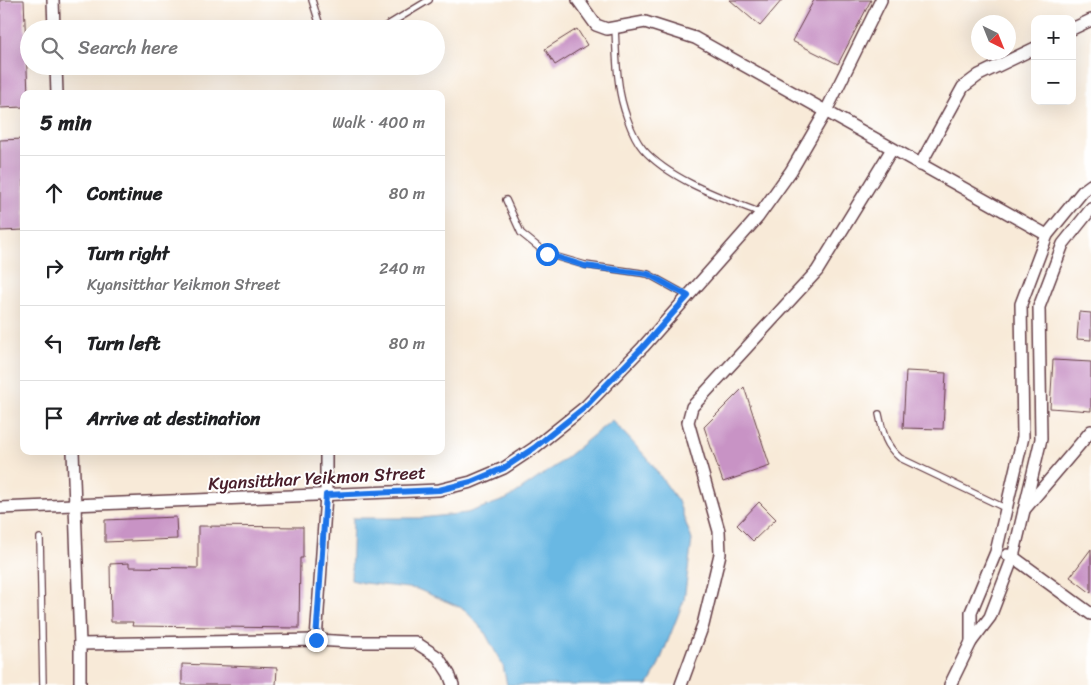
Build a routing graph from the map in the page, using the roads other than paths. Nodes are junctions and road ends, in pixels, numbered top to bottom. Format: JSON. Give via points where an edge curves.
{"nodes":[{"id":1,"x":53,"y":0,"type":"edge"},
{"id":2,"x":312,"y":0,"type":"edge"},
{"id":3,"x":429,"y":0,"type":"edge"},
{"id":4,"x":578,"y":0,"type":"edge"},
{"id":5,"x":881,"y":0,"type":"edge"},
{"id":6,"x":54,"y":20,"type":"edge"},
{"id":7,"x":318,"y":20,"type":"edge"},
{"id":8,"x":396,"y":20,"type":"edge"},
{"id":9,"x":1091,"y":20,"type":"edge"},
{"id":10,"x":615,"y":27,"type":"junction"},
{"id":11,"x":1076,"y":27,"type":"edge"},
{"id":12,"x":1031,"y":50,"type":"edge"},
{"id":13,"x":56,"y":75,"type":"edge"},
{"id":14,"x":57,"y":90,"type":"edge"},
{"id":15,"x":826,"y":111,"type":"junction"},
{"id":16,"x":892,"y":150,"type":"junction"},
{"id":17,"x":920,"y":165,"type":"junction"},
{"id":18,"x":1091,"y":185,"type":"edge"},
{"id":19,"x":506,"y":200,"type":"dead end"},
{"id":20,"x":1091,"y":209,"type":"edge"},
{"id":21,"x":761,"y":213,"type":"junction"},
{"id":22,"x":1047,"y":235,"type":"junction"},
{"id":23,"x":688,"y":296,"type":"junction"},
{"id":24,"x":878,"y":414,"type":"dead end"},
{"id":25,"x":1091,"y":432,"type":"edge"},
{"id":26,"x":73,"y":455,"type":"edge"},
{"id":27,"x":326,"y":455,"type":"edge"},
{"id":28,"x":326,"y":495,"type":"junction"},
{"id":29,"x":76,"y":505,"type":"junction"},
{"id":30,"x":0,"y":508,"type":"edge"},
{"id":31,"x":1005,"y":508,"type":"junction"},
{"id":32,"x":1023,"y":512,"type":"junction"},
{"id":33,"x":40,"y":538,"type":"dead end"},
{"id":34,"x":996,"y":552,"type":"junction"},
{"id":35,"x":1013,"y":557,"type":"junction"},
{"id":36,"x":1091,"y":614,"type":"edge"},
{"id":37,"x":316,"y":640,"type":"junction"},
{"id":38,"x":971,"y":642,"type":"junction"},
{"id":39,"x":80,"y":644,"type":"junction"},
{"id":40,"x":43,"y":685,"type":"edge"},
{"id":41,"x":80,"y":685,"type":"edge"},
{"id":42,"x":453,"y":685,"type":"edge"},
{"id":43,"x":681,"y":685,"type":"edge"},
{"id":44,"x":950,"y":685,"type":"edge"}],
"edges":[{"from":1,"to":6,"type":"street"},
{"from":2,"to":7,"type":"lane"},
{"from":3,"to":8,"type":"lane"},
{"from":4,"to":10,"type":"street","via":[[596,25],[607,29]]},
{"from":5,"to":15,"type":"street","name":"Kyansitthar Yeikmon Street"},
{"from":9,"to":11,"type":"street"},
{"from":10,"to":15,"type":"street","via":[[645,22],[695,38]]},
{"from":10,"to":21,"type":"lane","via":[[619,86],[630,126],[642,148],[658,164],[708,192]]},
{"from":12,"to":17,"type":"street","via":[[979,75],[963,87]]},
{"from":13,"to":14,"type":"street"},
{"from":15,"to":16,"type":"street"},
{"from":15,"to":21,"type":"street","name":"Kyansitthar Yeikmon Street","via":[[791,171]]},
{"from":16,"to":17,"type":"street"},
{"from":16,"to":43,"type":"street","via":[[817,271],[692,407],[688,422],[718,531],[720,554],[703,625]]},
{"from":17,"to":22,"type":"street"},
{"from":18,"to":22,"type":"street"},
{"from":19,"to":23,"type":"lane","via":[[521,233],[547,254],[585,266],[648,274]]},
{"from":20,"to":32,"type":"street","via":[[1063,244],[1039,307],[1041,439]]},
{"from":21,"to":23,"type":"street","name":"Kyansitthar Yeikmon Street"},
{"from":22,"to":31,"type":"street","via":[[1021,304],[1023,437]]},
{"from":23,"to":28,"type":"street","name":"Kyansitthar Yeikmon Street","via":[[585,407],[504,468],[471,482],[439,490]]},
{"from":24,"to":31,"type":"lane","via":[[891,450],[900,458]]},
{"from":25,"to":32,"type":"street"},
{"from":26,"to":29,"type":"street"},
{"from":27,"to":28,"type":"street"},
{"from":28,"to":29,"type":"street","name":"Kyansitthar Yeikmon Street"},
{"from":28,"to":37,"type":"street"},
{"from":29,"to":30,"type":"street","name":"Kyansitthar Yeikmon Street"},
{"from":29,"to":39,"type":"street"},
{"from":31,"to":34,"type":"street"},
{"from":32,"to":35,"type":"street"},
{"from":33,"to":40,"type":"lane"},
{"from":34,"to":35,"type":"street"},
{"from":34,"to":38,"type":"street","via":[[971,612]]},
{"from":35,"to":36,"type":"street"},
{"from":35,"to":38,"type":"street","via":[[990,617]]},
{"from":37,"to":39,"type":"street"},
{"from":37,"to":42,"type":"street","via":[[415,642],[438,657]]},
{"from":38,"to":44,"type":"street"},
{"from":39,"to":41,"type":"street"}]}
